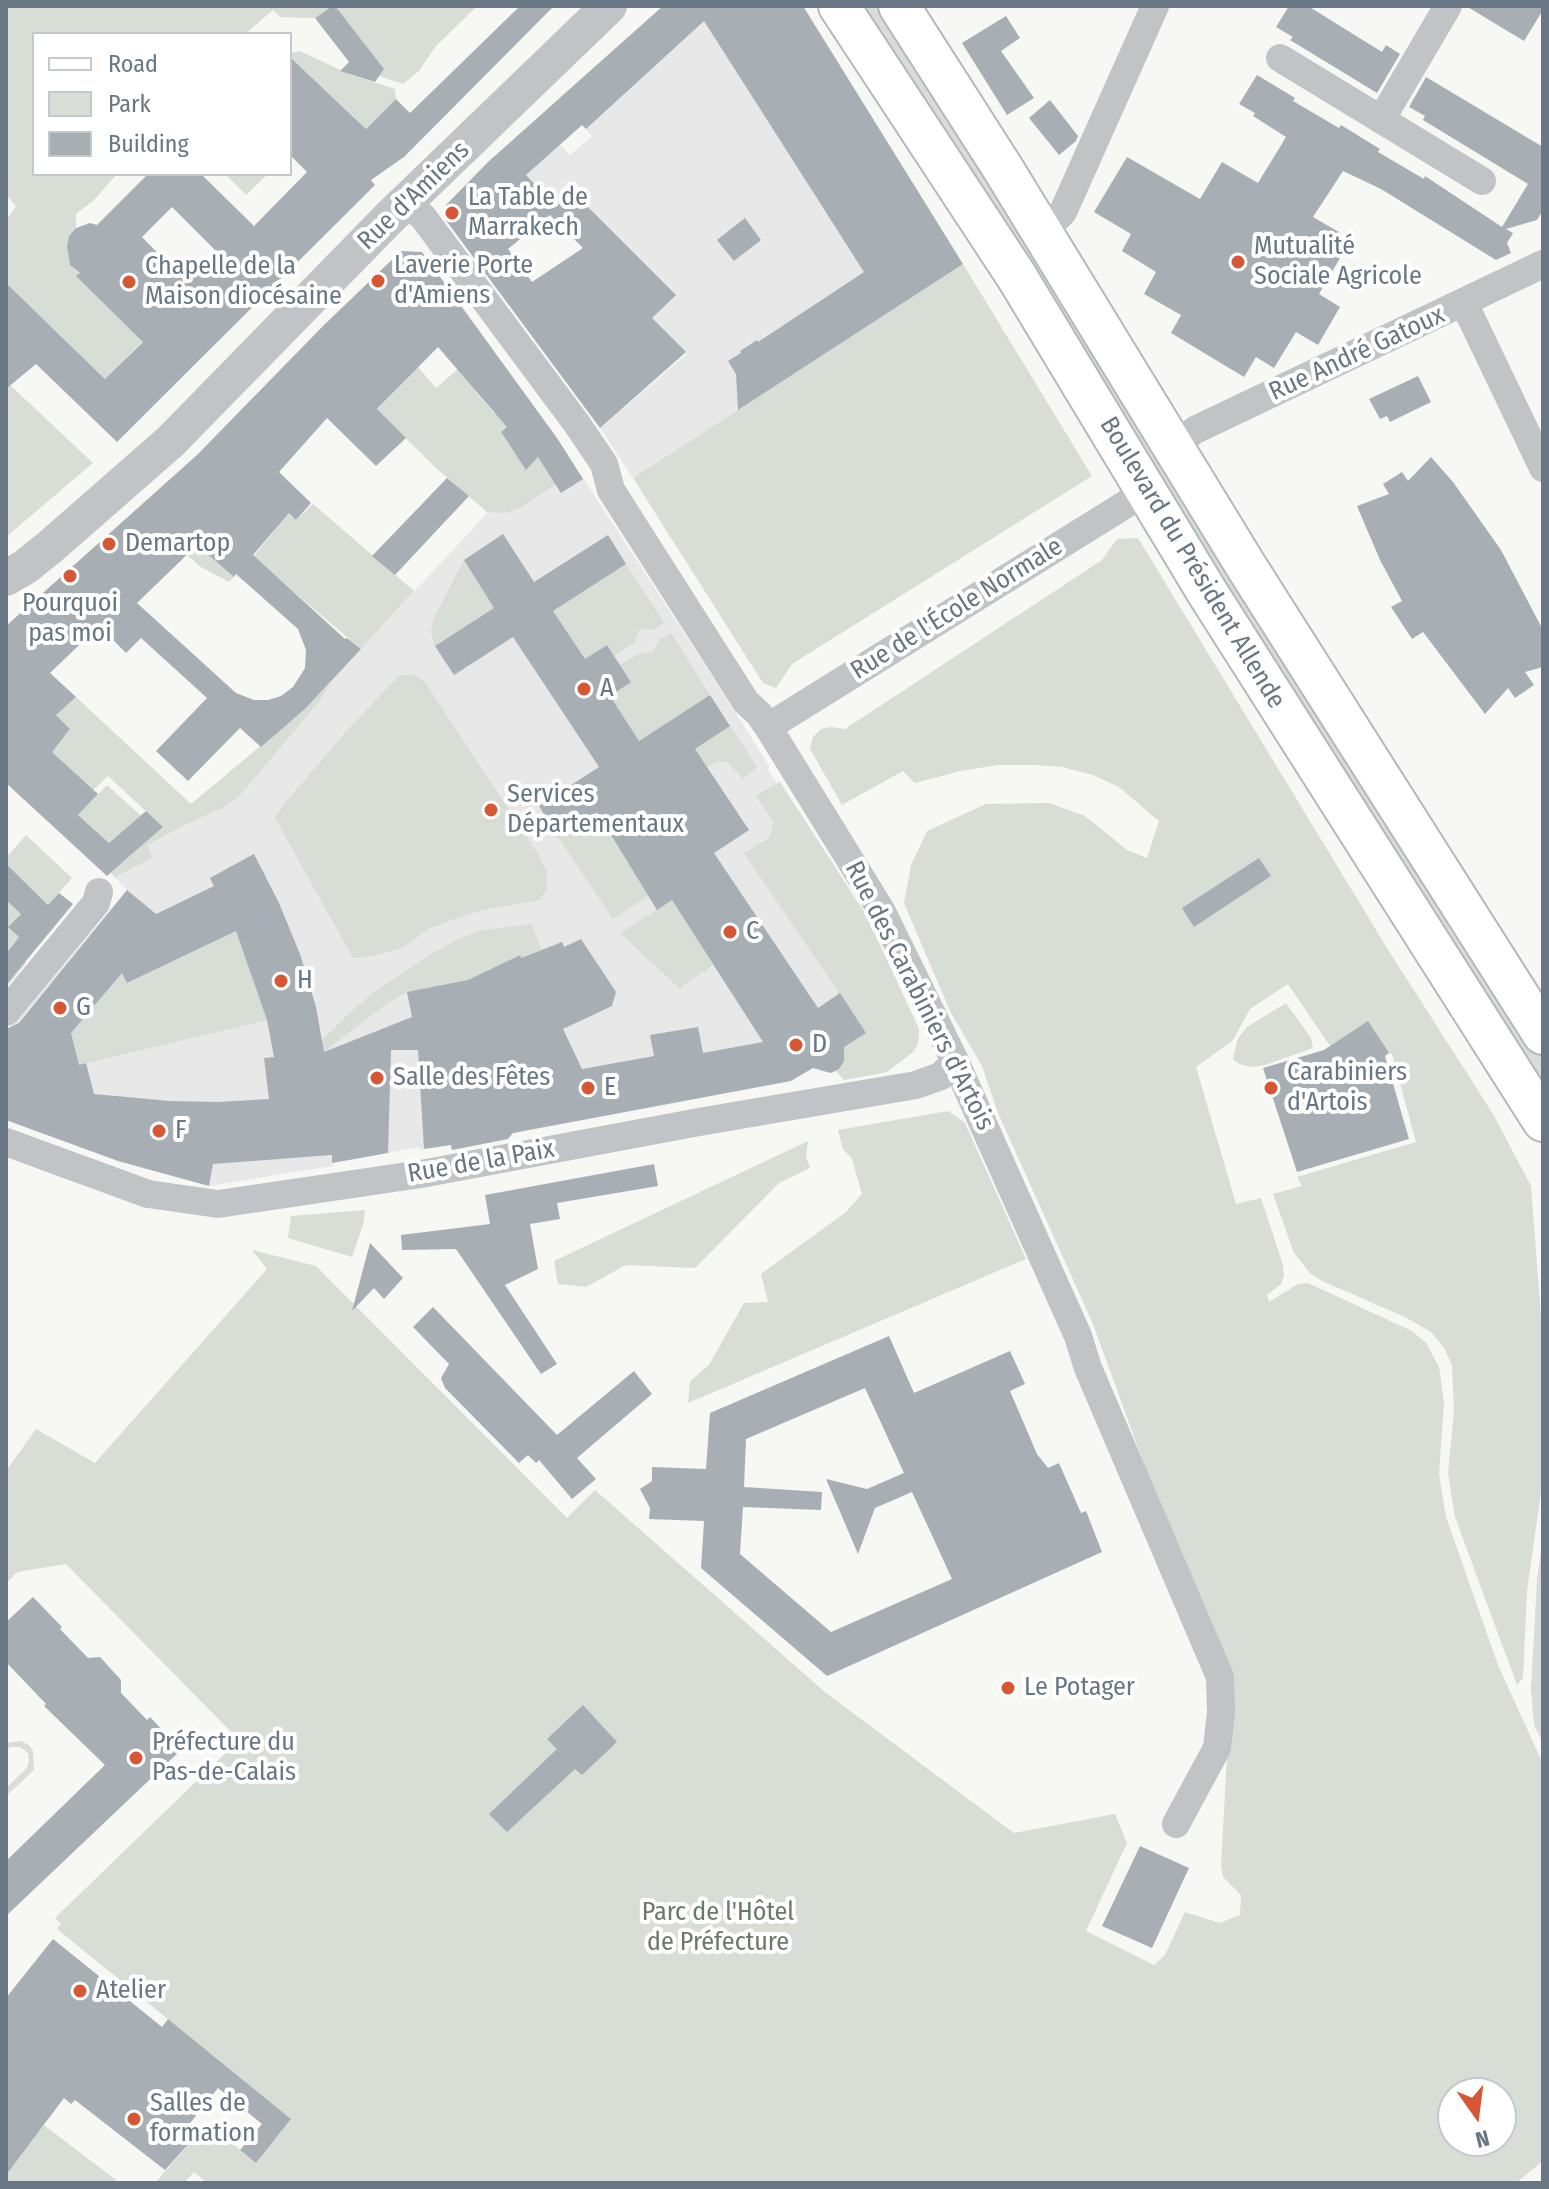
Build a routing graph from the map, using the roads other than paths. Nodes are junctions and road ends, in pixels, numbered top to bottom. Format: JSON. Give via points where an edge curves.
{"nodes":[{"id":1,"x":609,"y":6,"type":"edge"},
{"id":2,"x":839,"y":6,"type":"edge"},
{"id":3,"x":899,"y":6,"type":"edge"},
{"id":4,"x":1155,"y":6,"type":"edge"},
{"id":5,"x":1448,"y":6,"type":"edge"},
{"id":6,"x":1280,"y":58,"type":"dead end"},
{"id":7,"x":1381,"y":120,"type":"junction"},
{"id":8,"x":1482,"y":181,"type":"dead end"},
{"id":9,"x":405,"y":202,"type":"junction"},
{"id":10,"x":1041,"y":233,"type":"junction"},
{"id":11,"x":1543,"y":264,"type":"edge"},
{"id":12,"x":1464,"y":303,"type":"junction"},
{"id":13,"x":1173,"y":447,"type":"junction"},
{"id":14,"x":1543,"y":468,"type":"edge"},
{"id":15,"x":1147,"y":491,"type":"junction"},
{"id":16,"x":6,"y":578,"type":"edge"},
{"id":17,"x":768,"y":727,"type":"junction"},
{"id":18,"x":99,"y":892,"type":"dead end"},
{"id":19,"x":6,"y":1012,"type":"edge"},
{"id":20,"x":1543,"y":1034,"type":"edge"},
{"id":21,"x":955,"y":1061,"type":"junction"},
{"id":22,"x":1543,"y":1121,"type":"edge"},
{"id":23,"x":6,"y":1142,"type":"edge"},
{"id":24,"x":1176,"y":1824,"type":"dead end"}],
"edges":[{"from":1,"to":9,"type":"street","name":"Rue d'Amiens"},
{"from":2,"to":15,"type":"main road","name":"Boulevard du Président Allende","via":[[1017,277]]},
{"from":3,"to":10,"type":"main road","name":"Boulevard du Président Allende"},
{"from":4,"to":10,"type":"street","via":[[1063,212]]},
{"from":5,"to":7,"type":"street"},
{"from":6,"to":7,"type":"street"},
{"from":7,"to":8,"type":"street"},
{"from":9,"to":16,"type":"street","name":"Rue d'Amiens","via":[[171,441],[50,547]]},
{"from":9,"to":17,"type":"street","name":"Rue des Carabiniers d'Artois","via":[[423,217],[577,424],[604,464],[611,490],[746,702]]},
{"from":10,"to":13,"type":"main road","name":"Boulevard du Président Allende"},
{"from":11,"to":12,"type":"street","name":"Rue André Gatoux"},
{"from":12,"to":13,"type":"street","name":"Rue André Gatoux","via":[[1195,430]]},
{"from":12,"to":14,"type":"street"},
{"from":13,"to":20,"type":"main road","name":"Boulevard du Président Allende"},
{"from":15,"to":17,"type":"street","name":"Rue de l'École Normale"},
{"from":15,"to":22,"type":"main road","name":"Boulevard du Président Allende"},
{"from":17,"to":21,"type":"street","name":"Rue des Carabiniers d'Artois","via":[[881,910]]},
{"from":18,"to":19,"type":"street","via":[[96,903]]},
{"from":21,"to":23,"type":"street","name":"Rue de la Paix","via":[[941,1076],[916,1085],[421,1174],[218,1204],[148,1194]]},
{"from":21,"to":24,"type":"street","name":"Rue des Carabiniers d'Artois","via":[[1078,1336],[1220,1677],[1217,1748]]}]}
